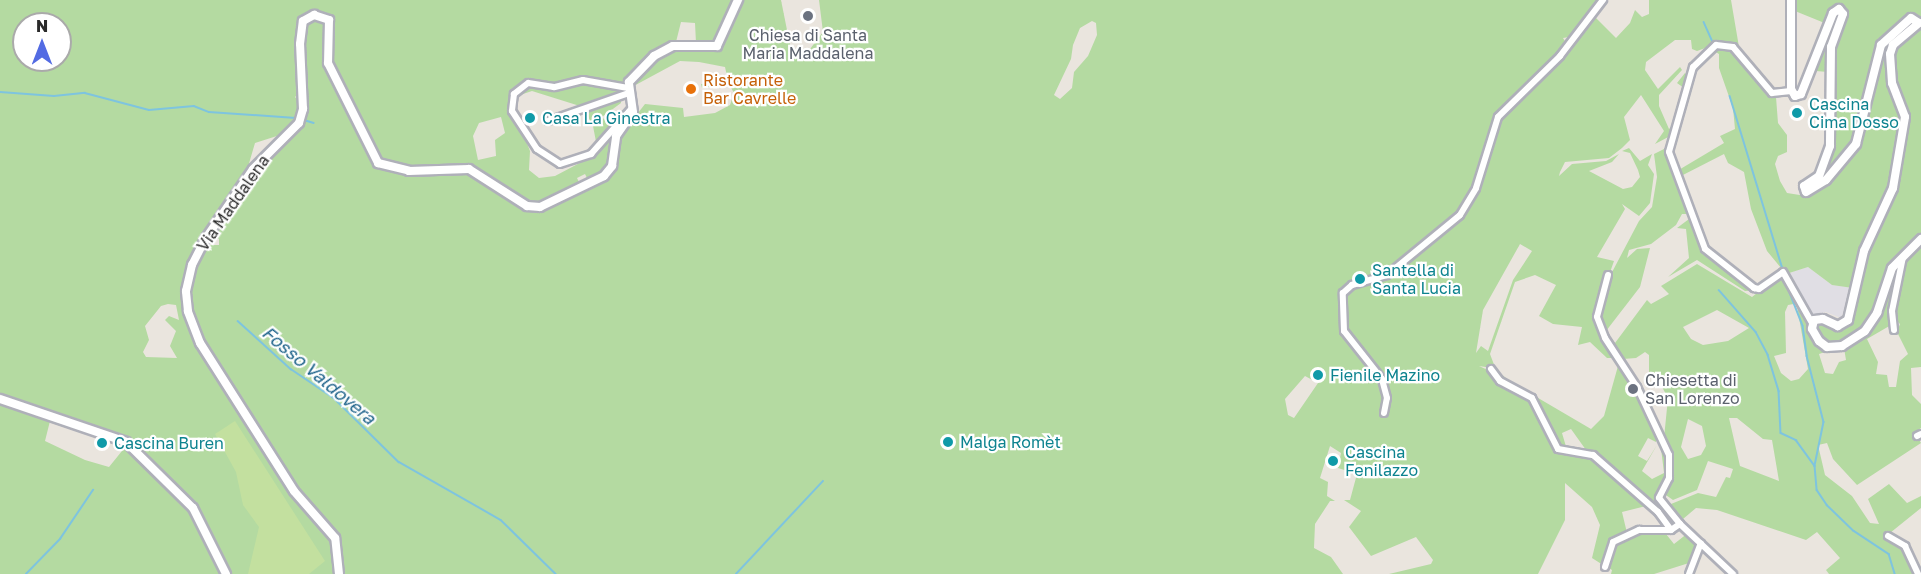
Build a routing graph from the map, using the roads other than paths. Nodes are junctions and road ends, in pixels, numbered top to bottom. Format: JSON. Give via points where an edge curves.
{"nodes":[{"id":1,"x":738,"y":0,"type":"edge"},
{"id":2,"x":1603,"y":0,"type":"edge"},
{"id":3,"x":1791,"y":0,"type":"edge"},
{"id":4,"x":629,"y":90,"type":"junction"},
{"id":5,"x":1791,"y":91,"type":"junction"},
{"id":6,"x":633,"y":108,"type":"junction"},
{"id":7,"x":548,"y":121,"type":"dead end"},
{"id":8,"x":1921,"y":239,"type":"edge"},
{"id":9,"x":1903,"y":257,"type":"junction"},
{"id":10,"x":1608,"y":275,"type":"dead end"},
{"id":11,"x":1812,"y":323,"type":"junction"},
{"id":12,"x":1894,"y":330,"type":"dead end"},
{"id":13,"x":1491,"y":369,"type":"dead end"},
{"id":14,"x":0,"y":399,"type":"edge"},
{"id":15,"x":1384,"y":413,"type":"dead end"},
{"id":16,"x":1680,"y":524,"type":"junction"},
{"id":17,"x":1671,"y":530,"type":"junction"},
{"id":18,"x":1888,"y":536,"type":"dead end"},
{"id":19,"x":1701,"y":543,"type":"junction"},
{"id":20,"x":1605,"y":567,"type":"dead end"},
{"id":21,"x":226,"y":574,"type":"edge"},
{"id":22,"x":339,"y":574,"type":"edge"},
{"id":23,"x":1689,"y":574,"type":"edge"},
{"id":24,"x":1733,"y":574,"type":"edge"},
{"id":25,"x":1918,"y":574,"type":"edge"}],
"edges":[{"from":1,"to":4,"type":"street","via":[[717,46],[673,46],[644,65]]},
{"from":2,"to":15,"type":"street","via":[[1560,56],[1498,117],[1476,188],[1460,215],[1387,275],[1352,285],[1343,293],[1344,331],[1382,379],[1387,398]]},
{"from":3,"to":5,"type":"street"},
{"from":4,"to":6,"type":"street"},
{"from":4,"to":6,"type":"street","via":[[583,80],[554,87],[528,83],[514,94],[512,111],[537,149],[560,164],[591,154]]},
{"from":4,"to":7,"type":"street"},
{"from":5,"to":11,"type":"street","via":[[1772,93],[1733,47],[1716,45],[1693,67],[1668,152],[1705,249],[1754,288],[1759,289],[1783,272]]},
{"from":5,"to":11,"type":"street","via":[[1795,96],[1801,94],[1833,13],[1842,10],[1831,47],[1830,146],[1819,176],[1804,186],[1808,192],[1826,180],[1856,144],[1881,45],[1911,18],[1918,20],[1916,27],[1891,50],[1892,83],[1905,117],[1904,139],[1893,188],[1861,259],[1850,315],[1838,326],[1820,318]]},
{"from":6,"to":22,"type":"street","name":"Via Maddalena","via":[[616,136],[612,166],[604,176],[546,207],[527,206],[469,169],[409,171],[378,164],[328,63],[329,20],[314,15],[303,21],[303,109],[299,123],[253,169],[206,238],[192,265],[186,291],[188,311],[200,343],[294,491],[335,538]]},
{"from":8,"to":9,"type":"street"},
{"from":9,"to":11,"type":"street","via":[[1892,268],[1875,318],[1858,337],[1844,345],[1827,347],[1816,337]]},
{"from":9,"to":12,"type":"street","via":[[1892,311]]},
{"from":10,"to":16,"type":"street","via":[[1597,317],[1669,454],[1669,478],[1659,498]]},
{"from":13,"to":17,"type":"street","via":[[1500,381],[1532,398],[1558,449],[1593,456],[1658,512]]},
{"from":14,"to":21,"type":"street","via":[[126,442],[193,508]]},
{"from":16,"to":17,"type":"street"},
{"from":16,"to":19,"type":"street"},
{"from":17,"to":20,"type":"street","via":[[1647,529],[1612,542]]},
{"from":18,"to":25,"type":"street","via":[[1905,546]]},
{"from":19,"to":23,"type":"street"},
{"from":19,"to":24,"type":"street"}]}
